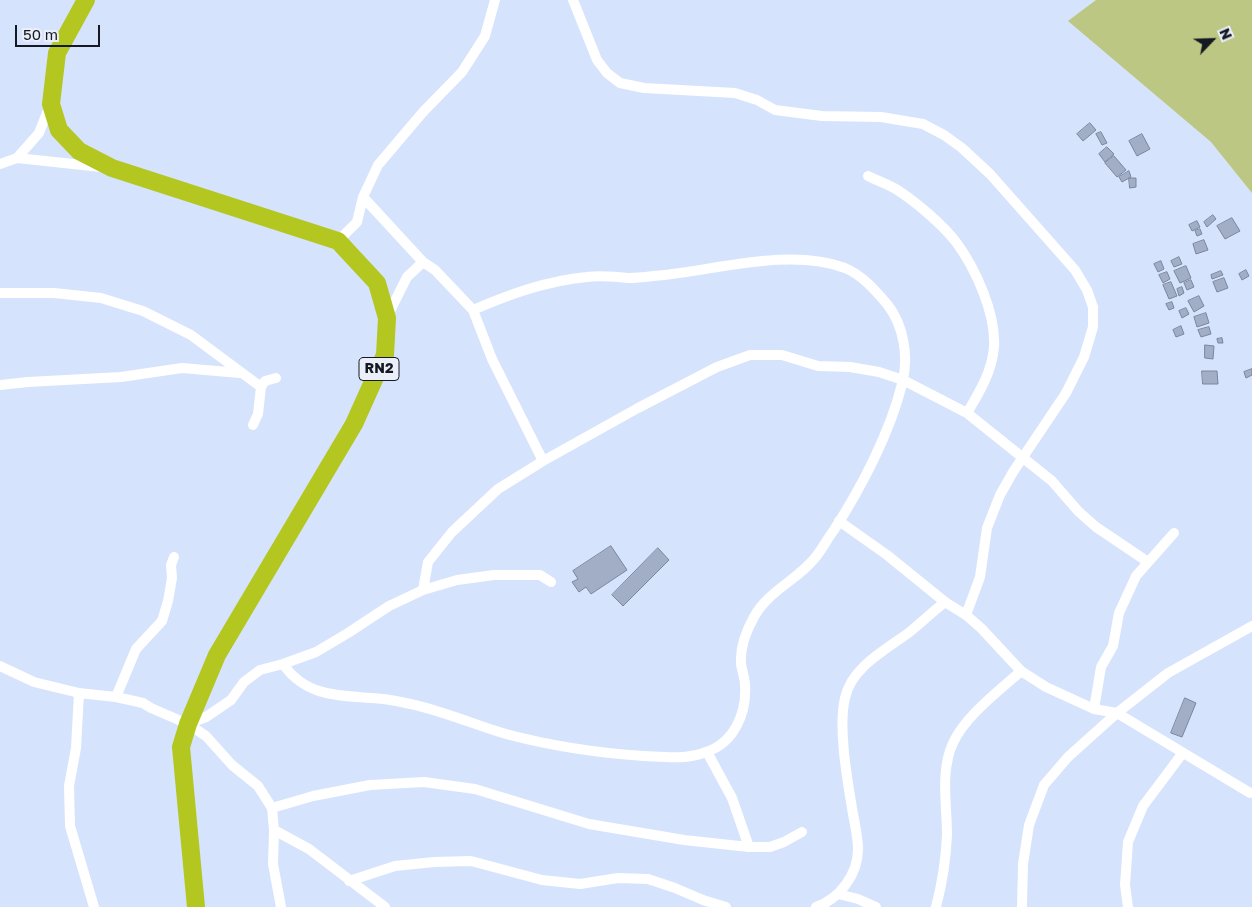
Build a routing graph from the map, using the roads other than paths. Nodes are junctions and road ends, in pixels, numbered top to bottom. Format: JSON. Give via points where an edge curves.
{"nodes":[{"id":1,"x":86,"y":0,"type":"edge"},
{"id":2,"x":495,"y":0,"type":"edge"},
{"id":3,"x":573,"y":0,"type":"edge"},
{"id":4,"x":50,"y":104,"type":"junction"},
{"id":5,"x":17,"y":158,"type":"junction"},
{"id":6,"x":0,"y":164,"type":"edge"},
{"id":7,"x":112,"y":168,"type":"junction"},
{"id":8,"x":868,"y":176,"type":"dead end"},
{"id":9,"x":363,"y":197,"type":"junction"},
{"id":10,"x":338,"y":241,"type":"junction"},
{"id":11,"x":423,"y":262,"type":"junction"},
{"id":12,"x":0,"y":293,"type":"edge"},
{"id":13,"x":473,"y":310,"type":"junction"},
{"id":14,"x":387,"y":318,"type":"junction"},
{"id":15,"x":241,"y":373,"type":"junction"},
{"id":16,"x":276,"y":378,"type":"dead end"},
{"id":17,"x":903,"y":380,"type":"junction"},
{"id":18,"x":0,"y":385,"type":"edge"},
{"id":19,"x":261,"y":387,"type":"junction"},
{"id":20,"x":967,"y":413,"type":"junction"},
{"id":21,"x":252,"y":425,"type":"dead end"},
{"id":22,"x":1023,"y":457,"type":"junction"},
{"id":23,"x":542,"y":461,"type":"junction"},
{"id":24,"x":839,"y":521,"type":"junction"},
{"id":25,"x":1174,"y":533,"type":"dead end"},
{"id":26,"x":174,"y":557,"type":"dead end"},
{"id":27,"x":1148,"y":562,"type":"junction"},
{"id":28,"x":551,"y":582,"type":"dead end"},
{"id":29,"x":423,"y":590,"type":"junction"},
{"id":30,"x":944,"y":602,"type":"junction"},
{"id":31,"x":966,"y":615,"type":"junction"},
{"id":32,"x":1252,"y":626,"type":"edge"},
{"id":33,"x":282,"y":664,"type":"junction"},
{"id":34,"x":0,"y":666,"type":"edge"},
{"id":35,"x":1020,"y":671,"type":"junction"},
{"id":36,"x":79,"y":693,"type":"junction"},
{"id":37,"x":116,"y":697,"type":"junction"},
{"id":38,"x":1094,"y":709,"type":"junction"},
{"id":39,"x":1118,"y":713,"type":"junction"},
{"id":40,"x":188,"y":724,"type":"junction"},
{"id":41,"x":707,"y":752,"type":"junction"},
{"id":42,"x":1182,"y":754,"type":"junction"},
{"id":43,"x":1250,"y":794,"type":"dead end"},
{"id":44,"x":272,"y":808,"type":"junction"},
{"id":45,"x":274,"y":830,"type":"junction"},
{"id":46,"x":802,"y":832,"type":"dead end"},
{"id":47,"x":749,"y":847,"type":"junction"},
{"id":48,"x":349,"y":881,"type":"junction"},
{"id":49,"x":838,"y":894,"type":"junction"},
{"id":50,"x":94,"y":907,"type":"edge"},
{"id":51,"x":196,"y":907,"type":"edge"},
{"id":52,"x":282,"y":907,"type":"edge"},
{"id":53,"x":385,"y":907,"type":"edge"},
{"id":54,"x":726,"y":907,"type":"edge"},
{"id":55,"x":816,"y":907,"type":"edge"},
{"id":56,"x":876,"y":907,"type":"edge"},
{"id":57,"x":936,"y":907,"type":"edge"},
{"id":58,"x":1022,"y":907,"type":"edge"},
{"id":59,"x":1128,"y":907,"type":"edge"}],
"edges":[{"from":1,"to":4,"type":"highway","number":"RN2","via":[[57,53]]},
{"from":2,"to":9,"type":"street","via":[[485,36],[462,72],[378,165]]},
{"from":3,"to":22,"type":"street","via":[[597,60],[607,74],[620,83],[644,88],[735,93],[775,110],[803,114],[881,117],[923,124],[962,148],[990,174],[1075,270],[1093,308],[1093,327],[1084,357],[1066,392]]},
{"from":4,"to":5,"type":"street","via":[[39,133]]},
{"from":4,"to":7,"type":"highway","number":"RN2","via":[[59,130],[79,151]]},
{"from":5,"to":6,"type":"street"},
{"from":5,"to":7,"type":"street"},
{"from":7,"to":10,"type":"highway","number":"RN2"},
{"from":8,"to":20,"type":"street","via":[[898,190],[956,242],[988,306],[994,326],[994,349],[986,380]]},
{"from":9,"to":10,"type":"street","via":[[357,222]]},
{"from":9,"to":11,"type":"street"},
{"from":10,"to":14,"type":"highway","number":"RN2","via":[[377,283]]},
{"from":11,"to":13,"type":"street","via":[[435,270]]},
{"from":11,"to":14,"type":"street","via":[[407,277]]},
{"from":12,"to":15,"type":"street","via":[[54,293],[101,298],[144,311],[191,335]]},
{"from":13,"to":17,"type":"street","via":[[545,283],[590,276],[633,278],[752,262],[809,260],[847,269],[872,286],[893,312],[904,342]]},
{"from":13,"to":23,"type":"street","via":[[492,359]]},
{"from":14,"to":40,"type":"highway","number":"RN2","via":[[385,355],[354,424],[216,655]]},
{"from":15,"to":18,"type":"street","via":[[182,368],[121,377]]},
{"from":15,"to":19,"type":"street"},
{"from":16,"to":19,"type":"street","via":[[265,381]]},
{"from":17,"to":20,"type":"street"},
{"from":17,"to":23,"type":"street","via":[[850,367],[818,366],[782,354],[750,355],[717,367]]},
{"from":17,"to":24,"type":"street","via":[[890,424]]},
{"from":19,"to":21,"type":"street","via":[[258,414]]},
{"from":20,"to":22,"type":"street"},
{"from":22,"to":27,"type":"street","via":[[1052,481],[1096,527]]},
{"from":22,"to":31,"type":"street","via":[[1000,494],[987,528],[980,577]]},
{"from":23,"to":29,"type":"street","via":[[498,489],[452,532],[428,562]]},
{"from":24,"to":30,"type":"street","via":[[888,555]]},
{"from":24,"to":41,"type":"street","via":[[814,561],[755,615],[743,645],[744,707],[736,728],[724,743]]},
{"from":25,"to":27,"type":"street"},
{"from":26,"to":37,"type":"street","via":[[162,621],[136,650]]},
{"from":27,"to":38,"type":"street","via":[[1136,576],[1120,614],[1113,646],[1101,667]]},
{"from":28,"to":29,"type":"street","via":[[540,574],[494,575],[457,580]]},
{"from":29,"to":33,"type":"street","via":[[389,606],[316,652]]},
{"from":30,"to":31,"type":"street"},
{"from":30,"to":49,"type":"street","via":[[856,675],[845,697],[842,730],[858,850],[854,871]]},
{"from":31,"to":35,"type":"street"},
{"from":32,"to":39,"type":"street","via":[[1168,673]]},
{"from":33,"to":40,"type":"street","via":[[260,670],[244,682],[231,700],[206,718]]},
{"from":33,"to":41,"type":"street","via":[[300,683],[336,696],[416,704],[506,734],[600,753],[680,758]]},
{"from":34,"to":36,"type":"street","via":[[34,682]]},
{"from":35,"to":38,"type":"street"},
{"from":35,"to":57,"type":"street","via":[[968,720],[953,744],[945,772],[947,837]]},
{"from":36,"to":37,"type":"street"},
{"from":36,"to":50,"type":"street","via":[[76,748],[69,786],[70,826]]},
{"from":37,"to":40,"type":"street","via":[[143,703]]},
{"from":38,"to":39,"type":"street"},
{"from":39,"to":42,"type":"street"},
{"from":39,"to":58,"type":"street","via":[[1068,757],[1044,785],[1029,825],[1022,864]]},
{"from":40,"to":44,"type":"street","via":[[206,736],[258,786]]},
{"from":40,"to":51,"type":"highway","number":"RN2","via":[[181,748]]},
{"from":41,"to":47,"type":"street","via":[[732,798]]},
{"from":42,"to":43,"type":"street"},
{"from":42,"to":59,"type":"street","via":[[1144,806],[1128,842],[1125,885]]},
{"from":44,"to":45,"type":"street"},
{"from":44,"to":47,"type":"street","via":[[370,785],[424,782],[475,789],[589,824]]},
{"from":45,"to":48,"type":"street","via":[[309,849]]},
{"from":45,"to":52,"type":"street","via":[[273,864]]},
{"from":46,"to":47,"type":"street","via":[[770,847]]},
{"from":48,"to":53,"type":"street"},
{"from":48,"to":54,"type":"street","via":[[395,866],[471,862],[542,880],[580,884],[618,878],[648,879]]},
{"from":49,"to":55,"type":"street"},
{"from":49,"to":56,"type":"street"}]}
